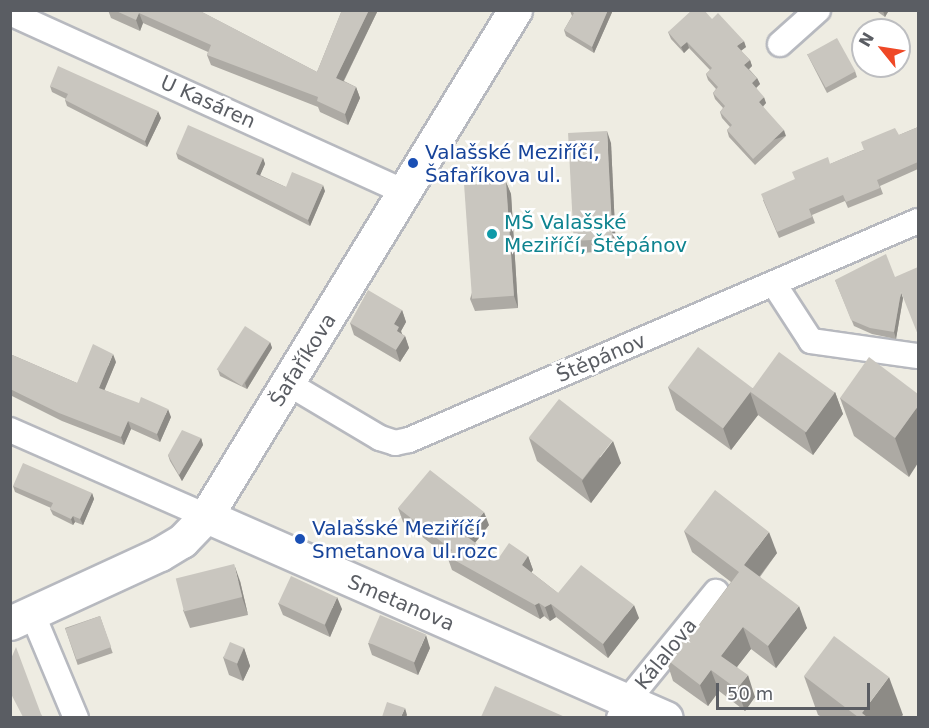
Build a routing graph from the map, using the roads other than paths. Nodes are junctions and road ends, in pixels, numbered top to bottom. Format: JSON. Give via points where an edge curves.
{"nodes":[{"id":1,"x":515,"y":10,"type":"edge"},
{"id":2,"x":818,"y":10,"type":"edge"},
{"id":3,"x":10,"y":13,"type":"edge"},
{"id":4,"x":780,"y":44,"type":"dead end"},
{"id":5,"x":405,"y":192,"type":"junction"},
{"id":6,"x":918,"y":221,"type":"edge"},
{"id":7,"x":774,"y":284,"type":"junction"},
{"id":8,"x":918,"y":356,"type":"edge"},
{"id":9,"x":288,"y":384,"type":"junction"},
{"id":10,"x":10,"y":430,"type":"edge"},
{"id":11,"x":206,"y":516,"type":"junction"},
{"id":12,"x":716,"y":592,"type":"dead end"},
{"id":13,"x":21,"y":618,"type":"edge"},
{"id":14,"x":623,"y":709,"type":"edge"},
{"id":15,"x":76,"y":717,"type":"edge"},
{"id":16,"x":666,"y":717,"type":"edge"}],
"edges":[{"from":1,"to":5,"type":"street","name":"Šafaříkova"},
{"from":2,"to":4,"type":"street"},
{"from":3,"to":5,"type":"street","name":"U Kasáren"},
{"from":5,"to":9,"type":"street","name":"Šafaříkova"},
{"from":6,"to":7,"type":"street","name":"Štěpánov"},
{"from":7,"to":8,"type":"street","via":[[811,341]]},
{"from":7,"to":9,"type":"street","name":"Štěpánov","via":[[400,442],[380,438]]},
{"from":9,"to":11,"type":"street","name":"Šafaříkova"},
{"from":10,"to":11,"type":"street","name":"Smetanova"},
{"from":11,"to":13,"type":"street","name":"Šafaříkova","via":[[166,551]]},
{"from":11,"to":14,"type":"street","name":"Smetanova"},
{"from":12,"to":14,"type":"street","name":"Kálalova"},
{"from":13,"to":15,"type":"street"},
{"from":14,"to":16,"type":"street","name":"Smetanova"}]}
